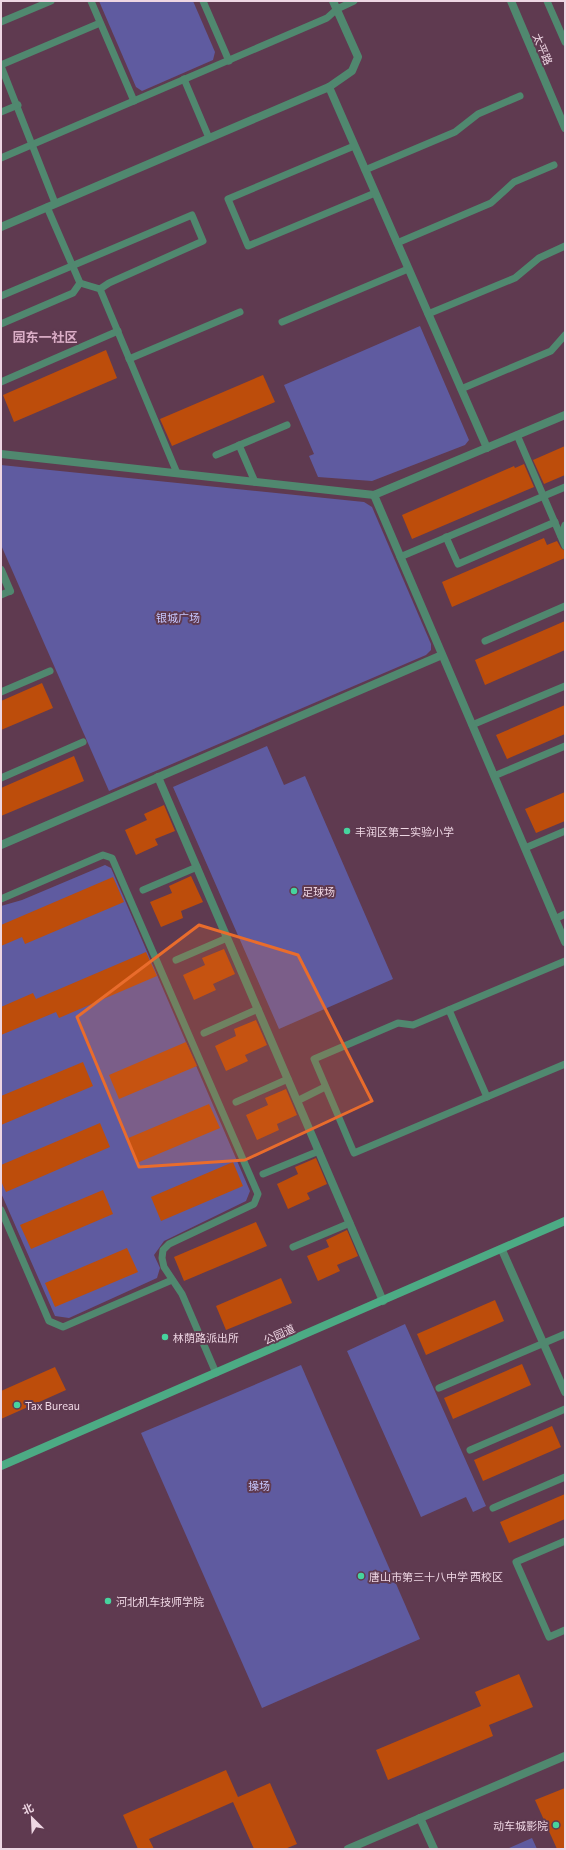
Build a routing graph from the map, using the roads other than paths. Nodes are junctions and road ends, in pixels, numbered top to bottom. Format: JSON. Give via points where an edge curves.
{"nodes":[{"id":1,"x":51,"y":1,"type":"edge"},
{"id":2,"x":91,"y":1,"type":"edge"},
{"id":3,"x":204,"y":1,"type":"edge"},
{"id":4,"x":354,"y":1,"type":"edge"},
{"id":5,"x":511,"y":1,"type":"edge"},
{"id":6,"x":547,"y":1,"type":"edge"},
{"id":7,"x":335,"y":5,"type":"edge"},
{"id":8,"x":1,"y":22,"type":"edge"},
{"id":9,"x":100,"y":23,"type":"junction"},
{"id":10,"x":563,"y":32,"type":"edge"},
{"id":11,"x":565,"y":42,"type":"edge"},
{"id":12,"x":229,"y":61,"type":"junction"},
{"id":13,"x":1,"y":65,"type":"edge"},
{"id":14,"x":184,"y":80,"type":"junction"},
{"id":15,"x":328,"y":87,"type":"junction"},
{"id":16,"x":520,"y":96,"type":"dead end"},
{"id":17,"x":134,"y":101,"type":"junction"},
{"id":18,"x":18,"y":105,"type":"junction"},
{"id":19,"x":1,"y":112,"type":"edge"},
{"id":20,"x":565,"y":128,"type":"edge"},
{"id":21,"x":209,"y":138,"type":"junction"},
{"id":22,"x":33,"y":144,"type":"junction"},
{"id":23,"x":354,"y":146,"type":"junction"},
{"id":24,"x":1,"y":158,"type":"edge"},
{"id":25,"x":554,"y":165,"type":"dead end"},
{"id":26,"x":365,"y":170,"type":"junction"},
{"id":27,"x":375,"y":193,"type":"junction"},
{"id":28,"x":55,"y":203,"type":"junction"},
{"id":29,"x":47,"y":207,"type":"junction"},
{"id":30,"x":1,"y":226,"type":"edge"},
{"id":31,"x":396,"y":242,"type":"junction"},
{"id":32,"x":565,"y":246,"type":"edge"},
{"id":33,"x":72,"y":266,"type":"junction"},
{"id":34,"x":408,"y":269,"type":"junction"},
{"id":35,"x":80,"y":283,"type":"junction"},
{"id":36,"x":100,"y":289,"type":"junction"},
{"id":37,"x":1,"y":296,"type":"edge"},
{"id":38,"x":240,"y":312,"type":"dead end"},
{"id":39,"x":428,"y":314,"type":"junction"},
{"id":40,"x":282,"y":322,"type":"dead end"},
{"id":41,"x":1,"y":324,"type":"edge"},
{"id":42,"x":118,"y":331,"type":"junction"},
{"id":43,"x":565,"y":336,"type":"edge"},
{"id":44,"x":130,"y":359,"type":"junction"},
{"id":45,"x":1,"y":382,"type":"edge"},
{"id":46,"x":461,"y":389,"type":"junction"},
{"id":47,"x":565,"y":415,"type":"edge"},
{"id":48,"x":287,"y":425,"type":"dead end"},
{"id":49,"x":517,"y":435,"type":"junction"},
{"id":50,"x":239,"y":446,"type":"junction"},
{"id":51,"x":487,"y":448,"type":"junction"},
{"id":52,"x":1,"y":454,"type":"edge"},
{"id":53,"x":216,"y":455,"type":"dead end"},
{"id":54,"x":177,"y":473,"type":"junction"},
{"id":55,"x":255,"y":482,"type":"junction"},
{"id":56,"x":565,"y":487,"type":"edge"},
{"id":57,"x":374,"y":495,"type":"junction"},
{"id":58,"x":543,"y":496,"type":"junction"},
{"id":59,"x":554,"y":522,"type":"junction"},
{"id":60,"x":565,"y":525,"type":"edge"},
{"id":61,"x":561,"y":536,"type":"junction"},
{"id":62,"x":446,"y":537,"type":"junction"},
{"id":63,"x":565,"y":546,"type":"edge"},
{"id":64,"x":400,"y":557,"type":"junction"},
{"id":65,"x":1,"y":570,"type":"edge"},
{"id":66,"x":10,"y":591,"type":"joint"},
{"id":67,"x":1,"y":595,"type":"edge"},
{"id":68,"x":565,"y":606,"type":"edge"},
{"id":69,"x":485,"y":641,"type":"dead end"},
{"id":70,"x":442,"y":655,"type":"junction"},
{"id":71,"x":50,"y":671,"type":"dead end"},
{"id":72,"x":565,"y":686,"type":"edge"},
{"id":73,"x":1,"y":692,"type":"edge"},
{"id":74,"x":472,"y":725,"type":"junction"},
{"id":75,"x":83,"y":742,"type":"dead end"},
{"id":76,"x":565,"y":746,"type":"edge"},
{"id":77,"x":494,"y":776,"type":"junction"},
{"id":78,"x":158,"y":777,"type":"junction"},
{"id":79,"x":1,"y":778,"type":"edge"},
{"id":80,"x":565,"y":831,"type":"edge"},
{"id":81,"x":1,"y":845,"type":"edge"},
{"id":82,"x":525,"y":848,"type":"junction"},
{"id":83,"x":197,"y":867,"type":"junction"},
{"id":84,"x":143,"y":890,"type":"dead end"},
{"id":85,"x":1,"y":899,"type":"edge"},
{"id":86,"x":565,"y":914,"type":"edge"},
{"id":87,"x":555,"y":919,"type":"junction"},
{"id":88,"x":227,"y":938,"type":"junction"},
{"id":89,"x":565,"y":942,"type":"edge"},
{"id":90,"x":176,"y":960,"type":"dead end"},
{"id":91,"x":565,"y":961,"type":"edge"},
{"id":92,"x":258,"y":1009,"type":"junction"},
{"id":93,"x":449,"y":1010,"type":"junction"},
{"id":94,"x":204,"y":1032,"type":"dead end"},
{"id":95,"x":565,"y":1064,"type":"edge"},
{"id":96,"x":288,"y":1079,"type":"junction"},
{"id":97,"x":326,"y":1087,"type":"junction"},
{"id":98,"x":487,"y":1097,"type":"junction"},
{"id":99,"x":297,"y":1101,"type":"junction"},
{"id":100,"x":236,"y":1102,"type":"dead end"},
{"id":101,"x":319,"y":1151,"type":"junction"},
{"id":102,"x":263,"y":1174,"type":"dead end"},
{"id":103,"x":1,"y":1210,"type":"edge"},
{"id":104,"x":565,"y":1221,"type":"edge"},
{"id":105,"x":350,"y":1223,"type":"junction"},
{"id":106,"x":293,"y":1247,"type":"dead end"},
{"id":107,"x":502,"y":1250,"type":"junction"},
{"id":108,"x":172,"y":1280,"type":"junction"},
{"id":109,"x":383,"y":1301,"type":"junction"},
{"id":110,"x":565,"y":1334,"type":"edge"},
{"id":111,"x":543,"y":1343,"type":"junction"},
{"id":112,"x":216,"y":1373,"type":"junction"},
{"id":113,"x":439,"y":1388,"type":"dead end"},
{"id":114,"x":565,"y":1392,"type":"edge"},
{"id":115,"x":565,"y":1409,"type":"edge"},
{"id":116,"x":470,"y":1450,"type":"dead end"},
{"id":117,"x":1,"y":1466,"type":"edge"},
{"id":118,"x":565,"y":1477,"type":"edge"},
{"id":119,"x":493,"y":1508,"type":"dead end"},
{"id":120,"x":565,"y":1541,"type":"edge"},
{"id":121,"x":565,"y":1630,"type":"edge"},
{"id":122,"x":565,"y":1756,"type":"edge"},
{"id":123,"x":420,"y":1818,"type":"junction"},
{"id":124,"x":348,"y":1849,"type":"edge"},
{"id":125,"x":434,"y":1849,"type":"edge"}],
"edges":[{"from":1,"to":8,"type":"lane"},
{"from":2,"to":9,"type":"lane"},
{"from":3,"to":12,"type":"lane"},
{"from":4,"to":7,"type":"lane"},
{"from":5,"to":20,"type":"street","name":"太平路"},
{"from":6,"to":10,"type":"lane"},
{"from":7,"to":12,"type":"lane","via":[[327,18]]},
{"from":7,"to":15,"type":"street","via":[[358,57],[352,71]]},
{"from":9,"to":13,"type":"lane"},
{"from":9,"to":17,"type":"lane"},
{"from":10,"to":11,"type":"lane"},
{"from":12,"to":14,"type":"lane"},
{"from":13,"to":18,"type":"lane"},
{"from":14,"to":17,"type":"lane"},
{"from":14,"to":21,"type":"lane"},
{"from":15,"to":21,"type":"street"},
{"from":15,"to":23,"type":"street"},
{"from":16,"to":26,"type":"lane","via":[[478,114],[455,132]]},
{"from":17,"to":22,"type":"lane"},
{"from":18,"to":19,"type":"lane"},
{"from":18,"to":22,"type":"lane"},
{"from":21,"to":28,"type":"street"},
{"from":22,"to":24,"type":"lane"},
{"from":22,"to":28,"type":"lane"},
{"from":23,"to":26,"type":"street"},
{"from":23,"to":27,"type":"lane","via":[[228,199],[248,246]]},
{"from":25,"to":31,"type":"lane","via":[[514,182],[491,203]]},
{"from":26,"to":27,"type":"street"},
{"from":27,"to":31,"type":"street"},
{"from":28,"to":29,"type":"street"},
{"from":29,"to":30,"type":"street"},
{"from":29,"to":33,"type":"lane"},
{"from":31,"to":34,"type":"street"},
{"from":32,"to":39,"type":"lane","via":[[539,258],[515,278]]},
{"from":33,"to":35,"type":"lane"},
{"from":33,"to":36,"type":"lane","via":[[192,215],[203,241],[109,282]]},
{"from":33,"to":37,"type":"lane"},
{"from":34,"to":39,"type":"street"},
{"from":34,"to":40,"type":"lane"},
{"from":35,"to":36,"type":"lane"},
{"from":35,"to":41,"type":"lane","via":[[73,294]]},
{"from":36,"to":42,"type":"lane"},
{"from":38,"to":44,"type":"lane"},
{"from":39,"to":46,"type":"street"},
{"from":42,"to":44,"type":"lane"},
{"from":42,"to":45,"type":"lane"},
{"from":43,"to":46,"type":"lane","via":[[551,351]]},
{"from":44,"to":54,"type":"lane"},
{"from":46,"to":51,"type":"street"},
{"from":47,"to":49,"type":"street"},
{"from":48,"to":50,"type":"lane"},
{"from":49,"to":51,"type":"street"},
{"from":49,"to":58,"type":"lane"},
{"from":50,"to":53,"type":"lane"},
{"from":50,"to":55,"type":"lane"},
{"from":51,"to":57,"type":"street"},
{"from":52,"to":54,"type":"street"},
{"from":54,"to":55,"type":"street"},
{"from":55,"to":57,"type":"street"},
{"from":56,"to":58,"type":"lane"},
{"from":57,"to":64,"type":"street"},
{"from":58,"to":59,"type":"lane"},
{"from":58,"to":62,"type":"lane"},
{"from":59,"to":61,"type":"lane"},
{"from":59,"to":62,"type":"lane","via":[[458,564]]},
{"from":60,"to":61,"type":"lane"},
{"from":61,"to":63,"type":"lane"},
{"from":62,"to":64,"type":"lane"},
{"from":64,"to":70,"type":"street"},
{"from":65,"to":66,"type":"street"},
{"from":66,"to":67,"type":"lane"},
{"from":68,"to":69,"type":"lane"},
{"from":70,"to":74,"type":"street"},
{"from":70,"to":78,"type":"street"},
{"from":71,"to":73,"type":"lane"},
{"from":72,"to":74,"type":"lane"},
{"from":74,"to":77,"type":"street"},
{"from":75,"to":79,"type":"lane"},
{"from":76,"to":77,"type":"lane"},
{"from":77,"to":82,"type":"street"},
{"from":78,"to":81,"type":"street"},
{"from":78,"to":83,"type":"street"},
{"from":80,"to":82,"type":"lane"},
{"from":82,"to":87,"type":"street"},
{"from":83,"to":84,"type":"lane"},
{"from":83,"to":88,"type":"street"},
{"from":85,"to":108,"type":"lane","via":[[103,855],[112,858],[258,1194],[254,1204],[169,1244],[163,1250],[162,1258]]},
{"from":86,"to":87,"type":"lane"},
{"from":87,"to":89,"type":"street"},
{"from":88,"to":90,"type":"lane"},
{"from":88,"to":92,"type":"street"},
{"from":91,"to":93,"type":"lane"},
{"from":92,"to":94,"type":"lane"},
{"from":92,"to":96,"type":"street"},
{"from":93,"to":97,"type":"lane","via":[[413,1025],[398,1023],[314,1059]]},
{"from":93,"to":98,"type":"lane"},
{"from":95,"to":98,"type":"lane"},
{"from":96,"to":99,"type":"street"},
{"from":96,"to":100,"type":"lane"},
{"from":97,"to":98,"type":"lane","via":[[354,1153]]},
{"from":97,"to":99,"type":"lane"},
{"from":99,"to":101,"type":"street"},
{"from":101,"to":102,"type":"lane"},
{"from":101,"to":105,"type":"street"},
{"from":103,"to":108,"type":"lane","via":[[49,1321],[63,1327]]},
{"from":104,"to":107,"type":"main road","name":"公园道"},
{"from":105,"to":106,"type":"lane"},
{"from":105,"to":109,"type":"street"},
{"from":107,"to":109,"type":"main road","name":"公园道"},
{"from":107,"to":111,"type":"street"},
{"from":108,"to":112,"type":"lane","via":[[182,1294]]},
{"from":109,"to":112,"type":"main road","name":"公园道"},
{"from":110,"to":111,"type":"lane"},
{"from":111,"to":113,"type":"lane"},
{"from":111,"to":114,"type":"street"},
{"from":112,"to":117,"type":"main road","name":"公园道"},
{"from":115,"to":116,"type":"lane"},
{"from":118,"to":119,"type":"lane"},
{"from":120,"to":121,"type":"lane","via":[[516,1562],[548,1637]]},
{"from":122,"to":123,"type":"street"},
{"from":123,"to":124,"type":"street"},
{"from":123,"to":125,"type":"street"}]}
